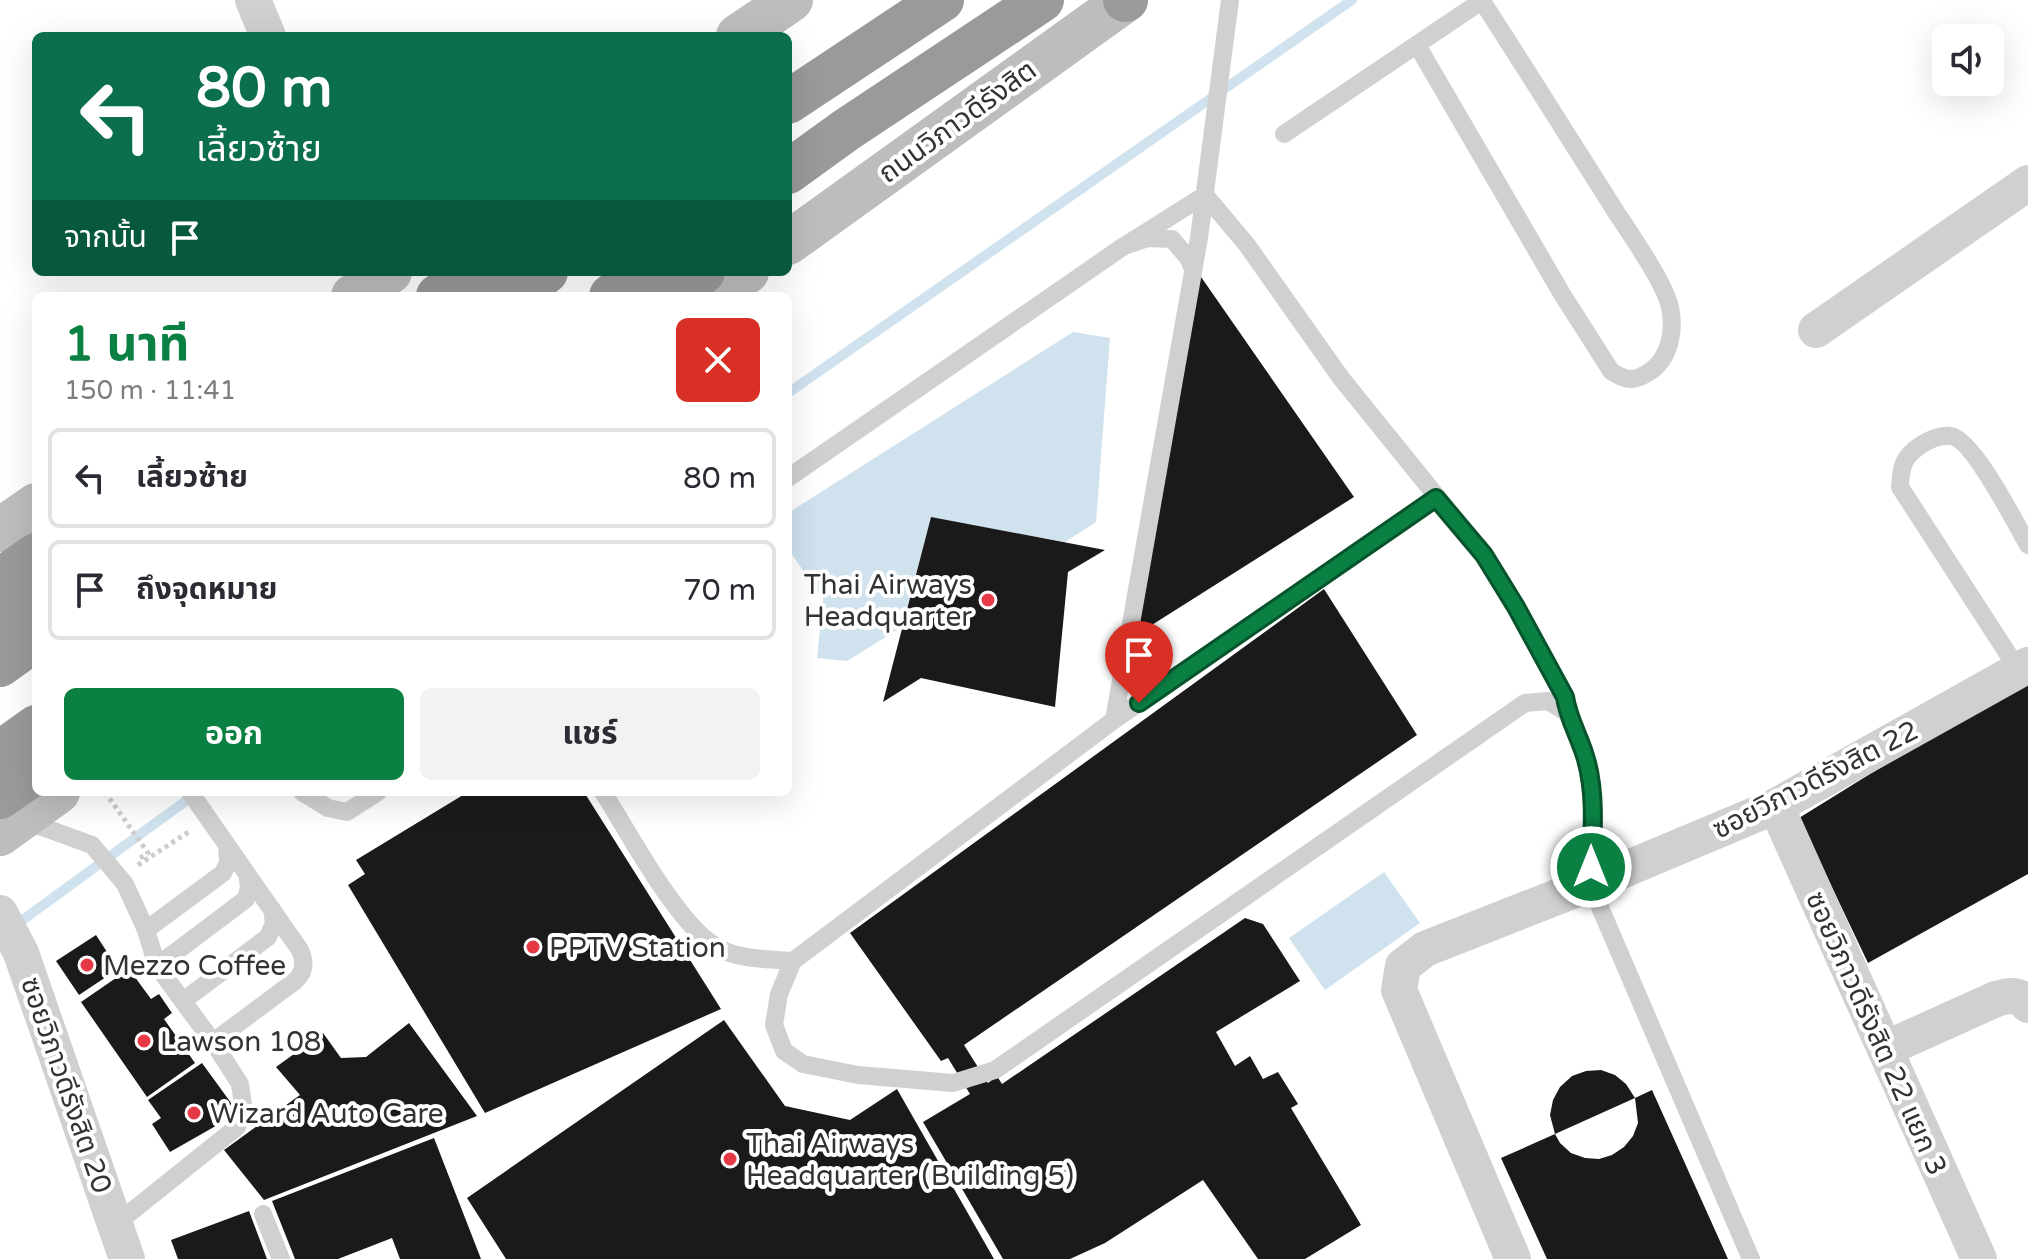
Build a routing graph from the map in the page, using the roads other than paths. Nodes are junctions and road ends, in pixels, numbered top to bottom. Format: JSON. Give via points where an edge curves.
{"nodes":[{"id":1,"x":253,"y":0,"type":"edge"},
{"id":2,"x":791,"y":0,"type":"edge"},
{"id":3,"x":901,"y":0,"type":"edge"},
{"id":4,"x":942,"y":0,"type":"edge"},
{"id":5,"x":1027,"y":0,"type":"edge"},
{"id":6,"x":1042,"y":0,"type":"edge"},
{"id":7,"x":1126,"y":0,"type":"edge"},
{"id":8,"x":1230,"y":0,"type":"edge"},
{"id":9,"x":1483,"y":0,"type":"edge"},
{"id":10,"x":266,"y":32,"type":"edge"},
{"id":11,"x":744,"y":32,"type":"edge"},
{"id":12,"x":1417,"y":45,"type":"junction"},
{"id":13,"x":792,"y":74,"type":"edge"},
{"id":14,"x":792,"y":99,"type":"edge"},
{"id":15,"x":1284,"y":134,"type":"dead end"},
{"id":16,"x":792,"y":167,"type":"edge"},
{"id":17,"x":792,"y":167,"type":"edge"},
{"id":18,"x":2028,"y":183,"type":"edge"},
{"id":19,"x":1205,"y":195,"type":"junction"},
{"id":20,"x":792,"y":240,"type":"edge"},
{"id":21,"x":1124,"y":246,"type":"junction"},
{"id":22,"x":1193,"y":270,"type":"junction"},
{"id":23,"x":384,"y":276,"type":"edge"},
{"id":24,"x":476,"y":276,"type":"edge"},
{"id":25,"x":501,"y":276,"type":"edge"},
{"id":26,"x":540,"y":276,"type":"edge"},
{"id":27,"x":638,"y":276,"type":"edge"},
{"id":28,"x":648,"y":276,"type":"edge"},
{"id":29,"x":698,"y":276,"type":"edge"},
{"id":30,"x":742,"y":276,"type":"edge"},
{"id":31,"x":359,"y":292,"type":"edge"},
{"id":32,"x":446,"y":292,"type":"edge"},
{"id":33,"x":478,"y":292,"type":"edge"},
{"id":34,"x":518,"y":292,"type":"edge"},
{"id":35,"x":616,"y":292,"type":"edge"},
{"id":36,"x":626,"y":292,"type":"edge"},
{"id":37,"x":676,"y":292,"type":"edge"},
{"id":38,"x":720,"y":292,"type":"edge"},
{"id":39,"x":1816,"y":330,"type":"dead end"},
{"id":40,"x":792,"y":475,"type":"edge"},
{"id":41,"x":1436,"y":498,"type":"junction"},
{"id":42,"x":32,"y":508,"type":"edge"},
{"id":43,"x":0,"y":530,"type":"edge"},
{"id":44,"x":2028,"y":545,"type":"edge"},
{"id":45,"x":32,"y":558,"type":"edge"},
{"id":46,"x":0,"y":580,"type":"edge"},
{"id":47,"x":32,"y":602,"type":"edge"},
{"id":48,"x":0,"y":624,"type":"edge"},
{"id":49,"x":32,"y":642,"type":"edge"},
{"id":50,"x":0,"y":665,"type":"edge"},
{"id":51,"x":2024,"y":668,"type":"edge"},
{"id":52,"x":1567,"y":713,"type":"junction"},
{"id":53,"x":32,"y":715,"type":"edge"},
{"id":54,"x":1114,"y":720,"type":"junction"},
{"id":55,"x":32,"y":730,"type":"edge"},
{"id":56,"x":0,"y":738,"type":"edge"},
{"id":57,"x":0,"y":753,"type":"edge"},
{"id":58,"x":32,"y":778,"type":"edge"},
{"id":59,"x":50,"y":796,"type":"edge"},
{"id":60,"x":193,"y":796,"type":"edge"},
{"id":61,"x":308,"y":796,"type":"edge"},
{"id":62,"x":372,"y":796,"type":"edge"},
{"id":63,"x":606,"y":796,"type":"edge"},
{"id":64,"x":1776,"y":806,"type":"junction"},
{"id":65,"x":7,"y":816,"type":"edge"},
{"id":66,"x":227,"y":845,"type":"junction"},
{"id":67,"x":247,"y":874,"type":"junction"},
{"id":68,"x":1590,"y":884,"type":"junction"},
{"id":69,"x":272,"y":909,"type":"junction"},
{"id":70,"x":6,"y":924,"type":"edge"},
{"id":71,"x":146,"y":930,"type":"junction"},
{"id":72,"x":793,"y":961,"type":"junction"},
{"id":73,"x":157,"y":966,"type":"junction"},
{"id":74,"x":183,"y":1001,"type":"junction"},
{"id":75,"x":2028,"y":1005,"type":"edge"},
{"id":76,"x":213,"y":1042,"type":"junction"},
{"id":77,"x":1885,"y":1049,"type":"junction"},
{"id":78,"x":263,"y":1214,"type":"dead end"},
{"id":79,"x":116,"y":1224,"type":"junction"},
{"id":80,"x":127,"y":1259,"type":"edge"},
{"id":81,"x":281,"y":1259,"type":"edge"},
{"id":82,"x":1513,"y":1259,"type":"edge"},
{"id":83,"x":1751,"y":1259,"type":"edge"},
{"id":84,"x":1979,"y":1259,"type":"edge"}],
"edges":[{"from":1,"to":10,"type":"street"},
{"from":2,"to":11,"type":"main road"},
{"from":3,"to":13,"type":"highway"},
{"from":4,"to":14,"type":"highway"},
{"from":5,"to":16,"type":"highway"},
{"from":6,"to":17,"type":"highway","name":"ถนนวิภาวดีรังสิต"},
{"from":7,"to":20,"type":"main road","name":"ถนนวิภาวดีรังสิต"},
{"from":8,"to":19,"type":"lane"},
{"from":9,"to":12,"type":"lane"},
{"from":9,"to":12,"type":"lane","via":[[1669,303],[1673,325],[1655,368],[1636,380],[1623,380],[1611,371]]},
{"from":12,"to":15,"type":"lane"},
{"from":18,"to":39,"type":"street"},
{"from":19,"to":21,"type":"lane"},
{"from":19,"to":22,"type":"lane"},
{"from":19,"to":41,"type":"lane"},
{"from":21,"to":22,"type":"lane","via":[[1148,238],[1172,239]]},
{"from":21,"to":40,"type":"lane"},
{"from":22,"to":54,"type":"lane"},
{"from":23,"to":31,"type":"main road"},
{"from":24,"to":32,"type":"highway"},
{"from":25,"to":33,"type":"highway"},
{"from":26,"to":34,"type":"highway"},
{"from":27,"to":35,"type":"highway"},
{"from":28,"to":36,"type":"highway"},
{"from":29,"to":37,"type":"highway"},
{"from":30,"to":38,"type":"main road"},
{"from":41,"to":52,"type":"lane","via":[[1484,555],[1516,607],[1565,697]]},
{"from":41,"to":54,"type":"lane"},
{"from":42,"to":43,"type":"main road"},
{"from":44,"to":51,"type":"lane","via":[[1984,468],[1961,440],[1950,435],[1930,440],[1905,457],[1900,487]]},
{"from":45,"to":46,"type":"highway"},
{"from":47,"to":48,"type":"highway"},
{"from":49,"to":50,"type":"highway","bridge":true},
{"from":51,"to":64,"type":"street","name":"ซอยวิภาวดีรังสิต 22"},
{"from":52,"to":68,"type":"lane","via":[[1590,780]]},
{"from":52,"to":72,"type":"lane","via":[[1548,701],[1525,703],[995,1070],[953,1083],[858,1075],[803,1064],[784,1051],[774,1025],[779,994]]},
{"from":53,"to":56,"type":"highway"},
{"from":54,"to":72,"type":"lane"},
{"from":55,"to":57,"type":"highway"},
{"from":58,"to":65,"type":"highway"},
{"from":59,"to":65,"type":"main road"},
{"from":60,"to":66,"type":"lane"},
{"from":61,"to":62,"type":"lane","via":[[347,812]]},
{"from":63,"to":72,"type":"lane","via":[[684,919],[705,938],[748,958]]},
{"from":64,"to":68,"type":"street","name":"ซอยวิภาวดีรังสิต 22"},
{"from":64,"to":77,"type":"street","name":"ซอยวิภาวดีรังสิต 22 แยก 3"},
{"from":65,"to":71,"type":"lane","via":[[92,845],[125,884]]},
{"from":66,"to":67,"type":"lane"},
{"from":66,"to":71,"type":"lane","via":[[223,873]]},
{"from":67,"to":69,"type":"lane"},
{"from":67,"to":73,"type":"lane","via":[[246,899]]},
{"from":68,"to":82,"type":"street","name":"ซอยวิภาวดีรังสิต 22","via":[[1425,949],[1403,966],[1399,990]]},
{"from":68,"to":83,"type":"lane"},
{"from":69,"to":74,"type":"lane","via":[[268,937]]},
{"from":69,"to":76,"type":"lane","via":[[304,959],[301,975]]},
{"from":70,"to":79,"type":"street","name":"ซอยวิภาวดีรังสิต 20"},
{"from":71,"to":73,"type":"lane"},
{"from":73,"to":74,"type":"lane"},
{"from":74,"to":76,"type":"lane"},
{"from":75,"to":77,"type":"street","via":[[2009,995]]},
{"from":76,"to":79,"type":"lane","via":[[242,1091],[241,1123]]},
{"from":77,"to":84,"type":"street","name":"ซอยวิภาวดีรังสิต 22 แยก 3"},
{"from":78,"to":81,"type":"lane"},
{"from":79,"to":80,"type":"street","name":"ซอยวิภาวดีรังสิต 20"}]}
